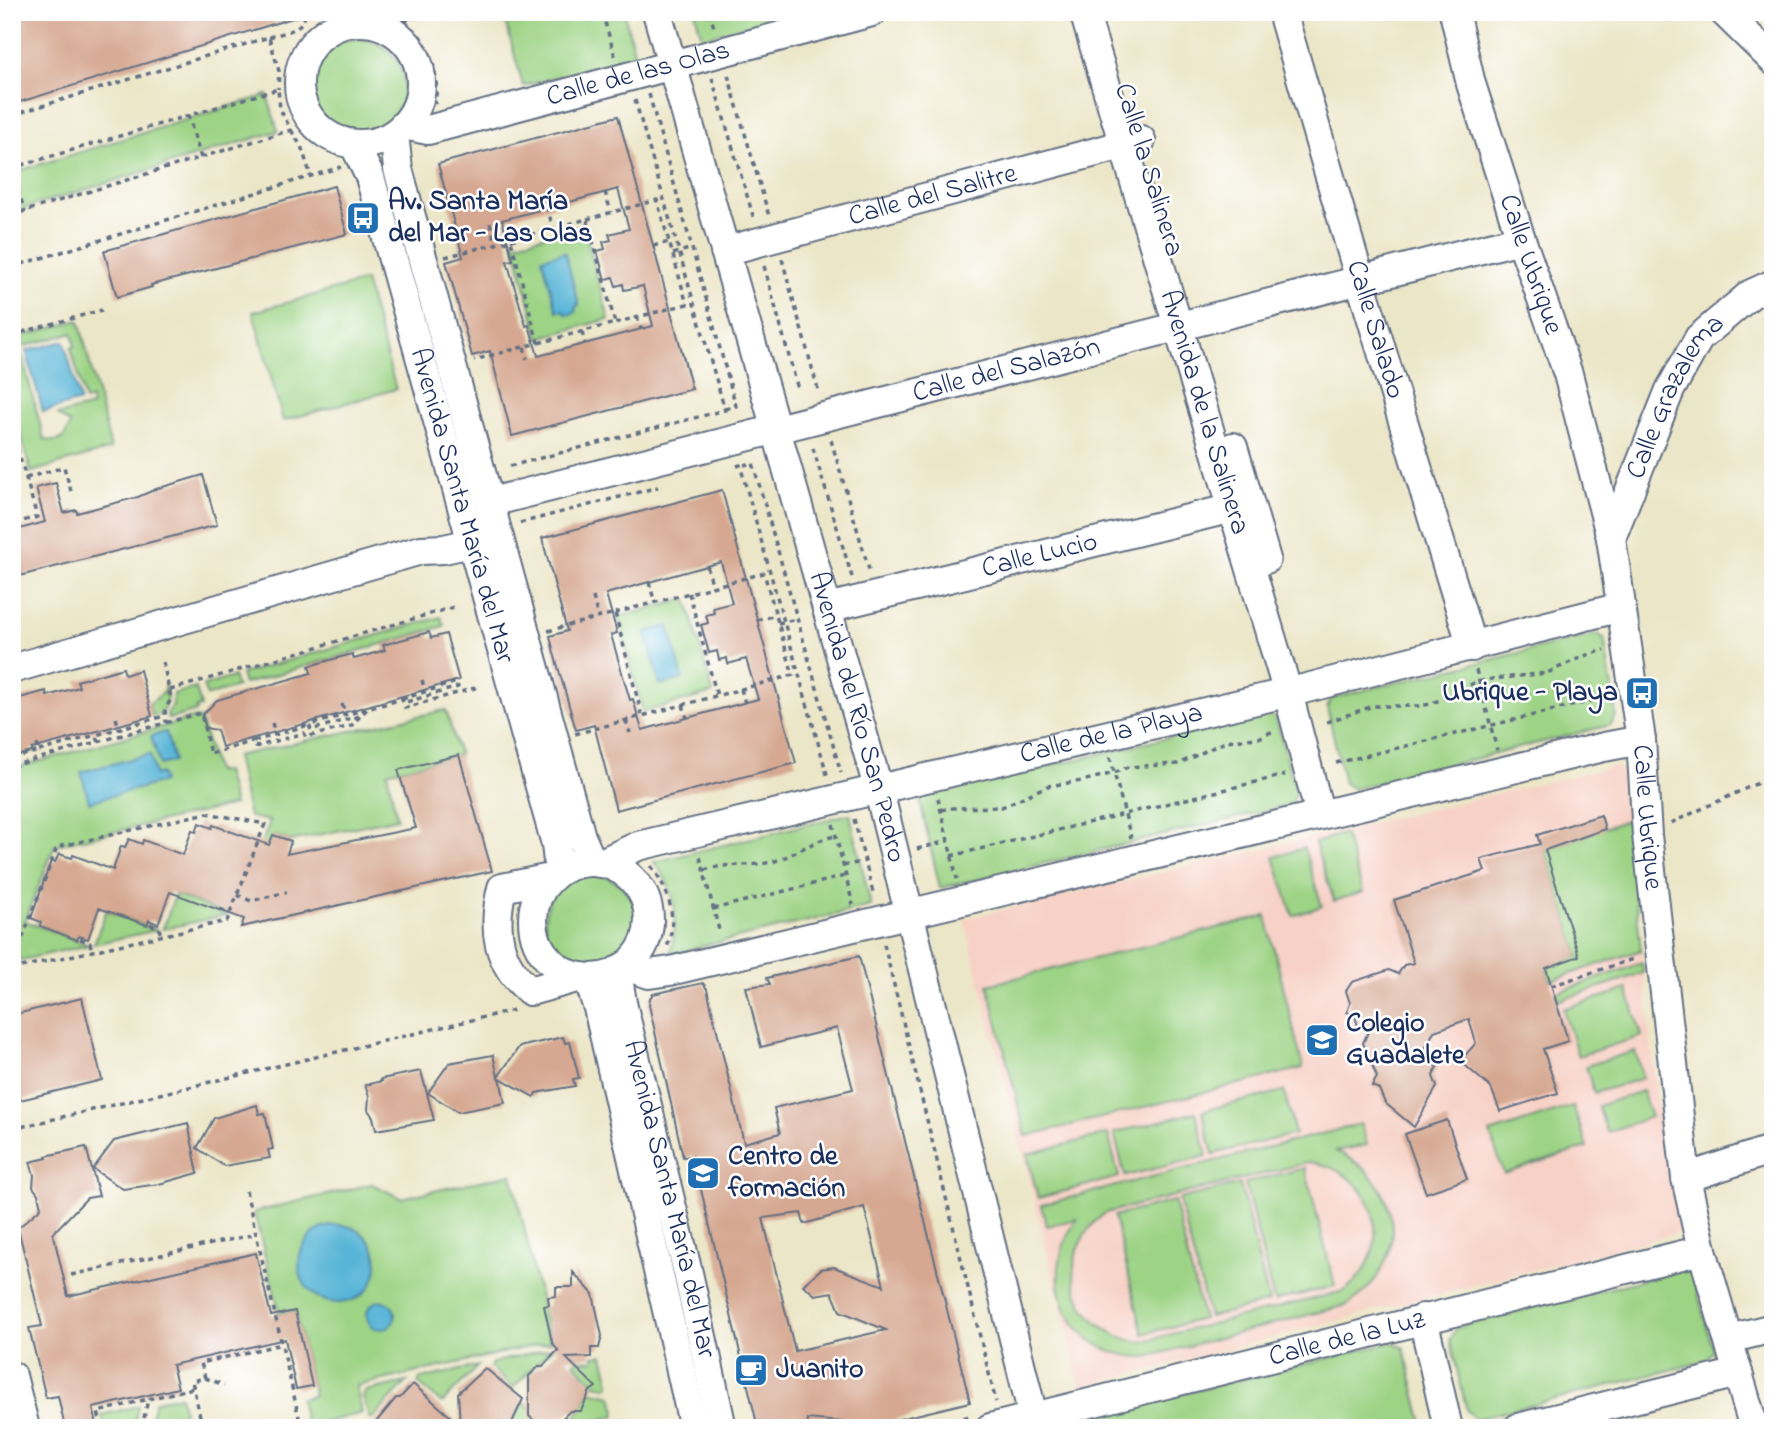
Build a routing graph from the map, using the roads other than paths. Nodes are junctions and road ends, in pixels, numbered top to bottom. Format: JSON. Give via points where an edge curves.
{"nodes":[{"id":1,"x":657,"y":12,"type":"edge"},
{"id":2,"x":872,"y":12,"type":"edge"},
{"id":3,"x":1084,"y":12,"type":"edge"},
{"id":4,"x":1100,"y":12,"type":"edge"},
{"id":5,"x":1282,"y":12,"type":"edge"},
{"id":6,"x":1454,"y":12,"type":"edge"},
{"id":7,"x":1724,"y":12,"type":"edge"},
{"id":8,"x":374,"y":18,"type":"edge"},
{"id":9,"x":326,"y":22,"type":"edge"},
{"id":10,"x":1773,"y":61,"type":"edge"},
{"id":11,"x":672,"y":66,"type":"junction"},
{"id":12,"x":399,"y":129,"type":"junction"},
{"id":13,"x":1132,"y":143,"type":"junction"},
{"id":14,"x":353,"y":155,"type":"junction"},
{"id":15,"x":1521,"y":239,"type":"junction"},
{"id":16,"x":725,"y":251,"type":"junction"},
{"id":17,"x":1360,"y":280,"type":"junction"},
{"id":18,"x":1773,"y":284,"type":"edge"},
{"id":19,"x":1186,"y":324,"type":"junction"},
{"id":20,"x":776,"y":429,"type":"junction"},
{"id":21,"x":491,"y":502,"type":"junction"},
{"id":22,"x":1241,"y":506,"type":"junction"},
{"id":23,"x":1611,"y":538,"type":"junction"},
{"id":24,"x":471,"y":544,"type":"junction"},
{"id":25,"x":1621,"y":607,"type":"junction"},
{"id":26,"x":827,"y":608,"type":"junction"},
{"id":27,"x":1473,"y":654,"type":"junction"},
{"id":28,"x":12,"y":669,"type":"edge"},
{"id":29,"x":1296,"y":691,"type":"junction"},
{"id":30,"x":1641,"y":740,"type":"junction"},
{"id":31,"x":879,"y":791,"type":"junction"},
{"id":32,"x":1327,"y":813,"type":"junction"},
{"id":33,"x":596,"y":862,"type":"junction"},
{"id":34,"x":555,"y":874,"type":"junction"},
{"id":35,"x":911,"y":914,"type":"junction"},
{"id":36,"x":621,"y":969,"type":"junction"},
{"id":37,"x":584,"y":977,"type":"junction"},
{"id":38,"x":1773,"y":1149,"type":"edge"},
{"id":39,"x":1686,"y":1178,"type":"junction"},
{"id":40,"x":1702,"y":1250,"type":"junction"},
{"id":41,"x":1423,"y":1318,"type":"junction"},
{"id":42,"x":1773,"y":1328,"type":"edge"},
{"id":43,"x":1729,"y":1339,"type":"junction"},
{"id":44,"x":1738,"y":1373,"type":"junction"},
{"id":45,"x":12,"y":1376,"type":"edge"},
{"id":46,"x":1612,"y":1415,"type":"edge"},
{"id":47,"x":987,"y":1417,"type":"edge"},
{"id":48,"x":1034,"y":1422,"type":"edge"},
{"id":49,"x":25,"y":1428,"type":"edge"},
{"id":50,"x":694,"y":1428,"type":"edge"},
{"id":51,"x":722,"y":1428,"type":"edge"},
{"id":52,"x":1447,"y":1428,"type":"edge"},
{"id":53,"x":1518,"y":1428,"type":"edge"},
{"id":54,"x":1754,"y":1428,"type":"edge"}],
"edges":[{"from":1,"to":11,"type":"street","name":"Avenida del Río San Pedro"},
{"from":2,"to":11,"type":"street","name":"Calle de las Olas"},
{"from":3,"to":13,"type":"street","name":"Avenida de la Salinera"},
{"from":4,"to":13,"type":"street","name":"Calle la Salinera"},
{"from":5,"to":17,"type":"street","name":"Calle Salado"},
{"from":6,"to":15,"type":"street","name":"Calle Ubrique","via":[[1471,84]]},
{"from":7,"to":10,"type":"street"},
{"from":8,"to":9,"type":"street"},
{"from":8,"to":12,"type":"street","via":[[402,39],[420,72],[421,91],[415,109]]},
{"from":9,"to":14,"type":"street","via":[[309,48],[298,85],[311,120],[343,142]]},
{"from":11,"to":12,"type":"street","name":"Calle de las Olas","via":[[627,84],[428,130]]},
{"from":11,"to":16,"type":"street","name":"Avenida del Río San Pedro"},
{"from":12,"to":14,"type":"street"},
{"from":12,"to":21,"type":"street","name":"Avenida Santa María del Mar","via":[[398,169]]},
{"from":13,"to":16,"type":"street","name":"Calle del Salitre","via":[[774,231]]},
{"from":13,"to":19,"type":"street","name":"Avenida de la Salinera"},
{"from":14,"to":24,"type":"street","name":"Avenida Santa María del Mar","via":[[370,177]]},
{"from":15,"to":17,"type":"street","name":"Calle del Salazón"},
{"from":15,"to":23,"type":"street","name":"Calle Ubrique","via":[[1568,374]]},
{"from":16,"to":20,"type":"street","name":"Avenida del Río San Pedro"},
{"from":17,"to":19,"type":"street","name":"Calle del Salazón"},
{"from":17,"to":27,"type":"street","name":"Calle Salado"},
{"from":18,"to":23,"type":"street","name":"Calle Grazalema","via":[[1751,295],[1699,338],[1670,390]]},
{"from":19,"to":20,"type":"street","name":"Calle del Salazón"},
{"from":19,"to":22,"type":"street","name":"Avenida de la Salinera"},
{"from":20,"to":21,"type":"street","name":"Calle del Salazón"},
{"from":20,"to":26,"type":"street","name":"Avenida del Río San Pedro"},
{"from":21,"to":33,"type":"street","name":"Avenida Santa María del Mar","via":[[581,837]]},
{"from":22,"to":26,"type":"street","name":"Calle Lucio"},
{"from":22,"to":29,"type":"street","name":"Avenida de la Salinera"},
{"from":23,"to":25,"type":"street","name":"Calle Ubrique"},
{"from":24,"to":28,"type":"street","via":[[421,550]]},
{"from":24,"to":34,"type":"street","name":"Avenida Santa María del Mar","via":[[556,844]]},
{"from":25,"to":27,"type":"street","name":"Calle de la Playa"},
{"from":25,"to":30,"type":"street","name":"Calle Ubrique"},
{"from":26,"to":31,"type":"street","name":"Avenida del Río San Pedro"},
{"from":27,"to":29,"type":"street","name":"Calle de la Playa"},
{"from":29,"to":31,"type":"street","name":"Calle de la Playa"},
{"from":29,"to":32,"type":"street","name":"Avenida de la Salinera"},
{"from":30,"to":32,"type":"street"},
{"from":30,"to":39,"type":"street","name":"Calle Ubrique","via":[[1647,835]]},
{"from":31,"to":33,"type":"street","name":"Calle de la Playa","via":[[638,846]]},
{"from":31,"to":35,"type":"street","name":"Avenida del Río San Pedro"},
{"from":32,"to":35,"type":"street"},
{"from":33,"to":34,"type":"street","via":[[575,864]]},
{"from":33,"to":36,"type":"street","via":[[631,878],[647,906],[645,940]]},
{"from":34,"to":37,"type":"street","via":[[534,904],[535,936],[552,962],[565,972]]},
{"from":34,"to":37,"type":"street","via":[[502,888],[496,922],[498,943],[505,963],[530,991]]},
{"from":35,"to":36,"type":"street","via":[[867,917],[670,971],[649,974]]},
{"from":35,"to":48,"type":"street","name":"Avenida del Río San Pedro"},
{"from":36,"to":37,"type":"street"},
{"from":36,"to":51,"type":"street","name":"Avenida Santa María del Mar","via":[[622,1003]]},
{"from":37,"to":50,"type":"street","name":"Avenida Santa María del Mar","via":[[598,1008]]},
{"from":38,"to":39,"type":"street"},
{"from":39,"to":40,"type":"street","name":"Calle Ubrique"},
{"from":40,"to":41,"type":"street","name":"Calle de la Luz"},
{"from":40,"to":43,"type":"street","name":"Calle Ubrique"},
{"from":41,"to":48,"type":"street","name":"Calle de la Luz"},
{"from":41,"to":52,"type":"street"},
{"from":42,"to":43,"type":"street"},
{"from":43,"to":44,"type":"street","name":"Calle Ubrique"},
{"from":44,"to":46,"type":"street"},
{"from":44,"to":54,"type":"street","name":"Calle Ubrique"},
{"from":45,"to":49,"type":"street"},
{"from":46,"to":53,"type":"street"},
{"from":47,"to":48,"type":"street","name":"Calle de la Luz"}]}
